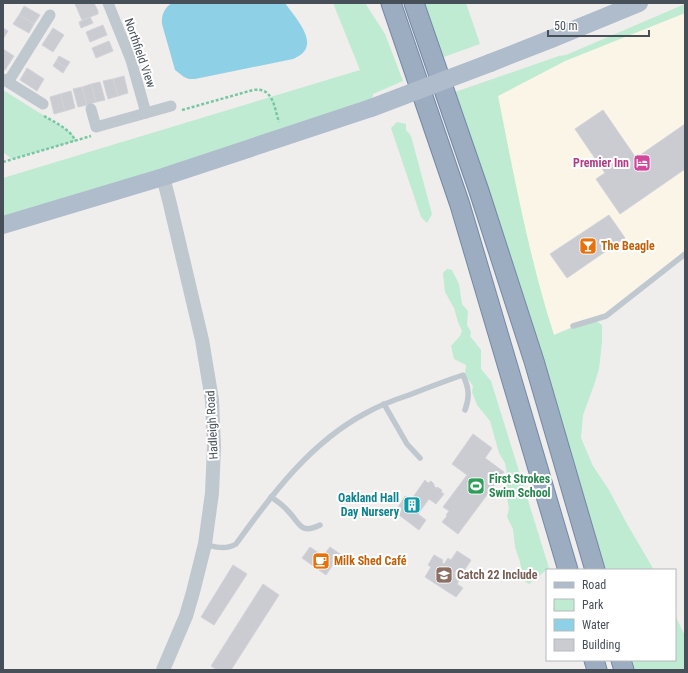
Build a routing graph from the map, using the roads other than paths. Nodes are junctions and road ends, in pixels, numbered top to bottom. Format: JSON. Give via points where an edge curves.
{"nodes":[{"id":1,"x":108,"y":3,"type":"edge"},
{"id":2,"x":391,"y":3,"type":"edge"},
{"id":3,"x":414,"y":3,"type":"edge"},
{"id":4,"x":639,"y":3,"type":"edge"},
{"id":5,"x":50,"y":15,"type":"dead end"},
{"id":6,"x":5,"y":80,"type":"edge"},
{"id":7,"x":44,"y":104,"type":"dead end"},
{"id":8,"x":171,"y":106,"type":"dead end"},
{"id":9,"x":91,"y":109,"type":"dead end"},
{"id":10,"x":146,"y":113,"type":"junction"},
{"id":11,"x":162,"y":177,"type":"junction"},
{"id":12,"x":3,"y":226,"type":"edge"},
{"id":13,"x":685,"y":254,"type":"edge"},
{"id":14,"x":573,"y":326,"type":"dead end"},
{"id":15,"x":384,"y":404,"type":"junction"},
{"id":16,"x":465,"y":410,"type":"dead end"},
{"id":17,"x":420,"y":458,"type":"dead end"},
{"id":18,"x":271,"y":496,"type":"junction"},
{"id":19,"x":320,"y":525,"type":"dead end"},
{"id":20,"x":206,"y":544,"type":"junction"},
{"id":21,"x":568,"y":569,"type":"edge"},
{"id":22,"x":595,"y":569,"type":"edge"},
{"id":23,"x":163,"y":670,"type":"edge"}],
"edges":[{"from":1,"to":10,"type":"street","name":"Northfield View","via":[[131,60]]},
{"from":2,"to":21,"type":"highway","via":[[460,206]]},
{"from":3,"to":22,"type":"highway","via":[[479,191],[531,354]]},
{"from":4,"to":11,"type":"main road","bridge":true,"via":[[552,40],[371,108]]},
{"from":5,"to":6,"type":"street"},
{"from":6,"to":7,"type":"street"},
{"from":8,"to":10,"type":"street"},
{"from":9,"to":10,"type":"street","via":[[96,126]]},
{"from":11,"to":12,"type":"main road"},
{"from":11,"to":20,"type":"street","name":"Hadleigh Road","via":[[196,312],[212,400],[214,468]]},
{"from":13,"to":14,"type":"lane","via":[[606,316]]},
{"from":15,"to":16,"type":"lane","via":[[463,375],[468,387],[468,403]]},
{"from":15,"to":17,"type":"lane","via":[[407,444]]},
{"from":15,"to":18,"type":"lane","via":[[352,421],[328,438]]},
{"from":18,"to":19,"type":"lane","via":[[284,506],[302,528]]},
{"from":18,"to":20,"type":"lane","via":[[236,544],[226,548]]},
{"from":20,"to":23,"type":"street","name":"Hadleigh Road","via":[[186,616]]}]}
